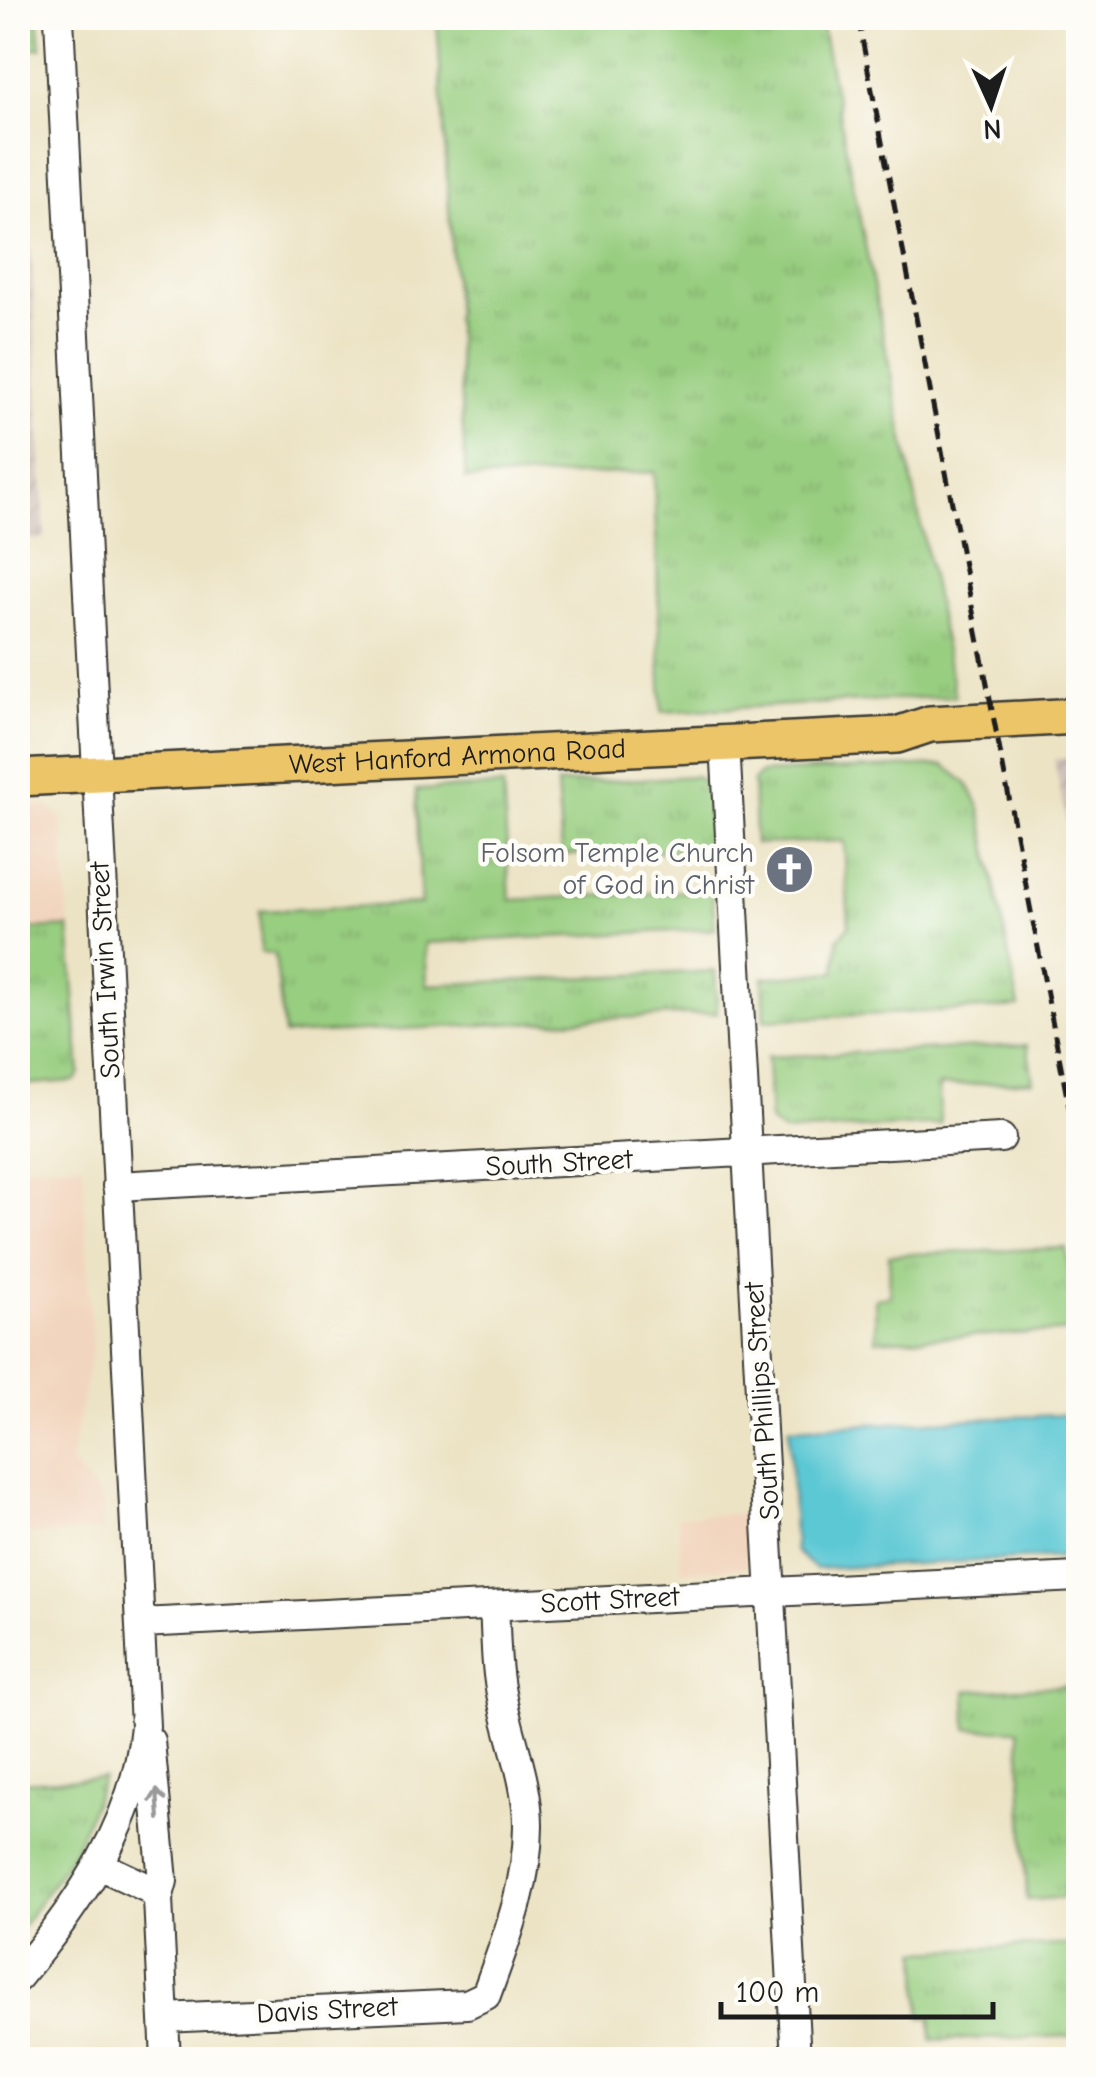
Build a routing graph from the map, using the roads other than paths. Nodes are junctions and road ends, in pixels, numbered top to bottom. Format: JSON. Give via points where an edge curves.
{"nodes":[{"id":1,"x":59,"y":18,"type":"edge"},
{"id":2,"x":1078,"y":716,"type":"edge"},
{"id":3,"x":897,"y":735,"type":"junction"},
{"id":4,"x":1078,"y":736,"type":"edge"},
{"id":5,"x":725,"y":743,"type":"junction"},
{"id":6,"x":95,"y":774,"type":"junction"},
{"id":7,"x":18,"y":778,"type":"edge"},
{"id":8,"x":1000,"y":1138,"type":"dead end"},
{"id":9,"x":747,"y":1153,"type":"junction"},
{"id":10,"x":117,"y":1186,"type":"junction"},
{"id":11,"x":1078,"y":1576,"type":"edge"},
{"id":12,"x":774,"y":1592,"type":"junction"},
{"id":13,"x":494,"y":1606,"type":"junction"},
{"id":14,"x":141,"y":1623,"type":"junction"},
{"id":15,"x":145,"y":1710,"type":"junction"},
{"id":16,"x":99,"y":1865,"type":"junction"},
{"id":17,"x":158,"y":1899,"type":"junction"},
{"id":18,"x":18,"y":1977,"type":"edge"},
{"id":19,"x":164,"y":2018,"type":"junction"},
{"id":20,"x":166,"y":2060,"type":"edge"},
{"id":21,"x":796,"y":2060,"type":"edge"}],
"edges":[{"from":1,"to":6,"type":"street","name":"South Irwin Street"},
{"from":2,"to":3,"type":"main road","via":[[930,724]]},
{"from":3,"to":4,"type":"main road","via":[[932,745]]},
{"from":3,"to":5,"type":"main road","name":"West Hanford Armona Road"},
{"from":5,"to":6,"type":"main road","name":"West Hanford Armona Road"},
{"from":5,"to":9,"type":"street","name":"South Phillips Street"},
{"from":6,"to":7,"type":"main road","name":"West Hanford Armona Road"},
{"from":6,"to":10,"type":"street","name":"South Irwin Street"},
{"from":8,"to":9,"type":"street","name":"South Street"},
{"from":9,"to":10,"type":"street","name":"South Street"},
{"from":9,"to":12,"type":"street","name":"South Phillips Street"},
{"from":10,"to":14,"type":"street","name":"South Irwin Street"},
{"from":11,"to":12,"type":"street","name":"Scott Street"},
{"from":12,"to":13,"type":"street","name":"Scott Street"},
{"from":12,"to":21,"type":"street","name":"South Phillips Street"},
{"from":13,"to":14,"type":"street","name":"Scott Street"},
{"from":13,"to":19,"type":"street","name":"Davis Street","via":[[501,1694],[528,1825],[512,1923],[486,1995],[467,2004]]},
{"from":14,"to":15,"type":"street","name":"South Irwin Street"},
{"from":15,"to":16,"type":"street","via":[[130,1796]]},
{"from":17,"to":15,"type":"street","one_way":true,"via":[[160,1828]]},
{"from":16,"to":17,"type":"street"},
{"from":16,"to":18,"type":"street"},
{"from":17,"to":19,"type":"street"},
{"from":19,"to":20,"type":"street"}]}
